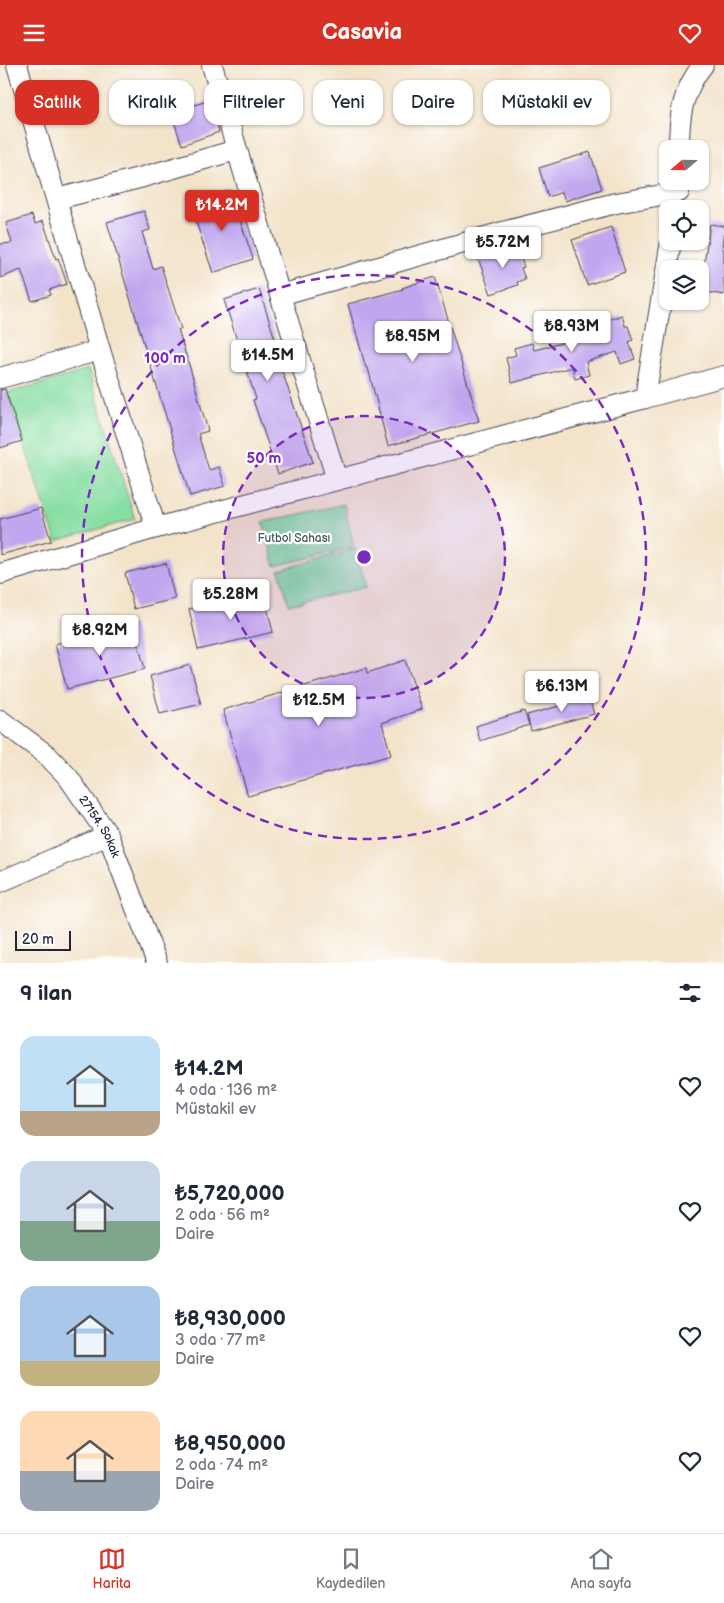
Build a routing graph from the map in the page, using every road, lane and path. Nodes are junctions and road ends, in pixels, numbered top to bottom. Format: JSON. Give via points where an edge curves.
{"nodes":[{"id":1,"x":17,"y":65,"type":"edge"},
{"id":2,"x":212,"y":65,"type":"edge"},
{"id":3,"x":703,"y":65,"type":"edge"},
{"id":4,"x":679,"y":140,"type":"edge"},
{"id":5,"x":236,"y":150,"type":"junction"},
{"id":6,"x":678,"y":194,"type":"edge"},
{"id":7,"x":57,"y":199,"type":"junction"},
{"id":8,"x":670,"y":250,"type":"edge"},
{"id":9,"x":280,"y":295,"type":"junction"},
{"id":10,"x":100,"y":350,"type":"junction"},
{"id":11,"x":724,"y":376,"type":"edge"},
{"id":12,"x":0,"y":378,"type":"edge"},
{"id":13,"x":645,"y":398,"type":"junction"},
{"id":14,"x":338,"y":480,"type":"junction"},
{"id":15,"x":156,"y":528,"type":"junction"},
{"id":16,"x":0,"y":574,"type":"edge"},
{"id":17,"x":0,"y":720,"type":"edge"},
{"id":18,"x":108,"y":835,"type":"junction"},
{"id":19,"x":0,"y":883,"type":"edge"},
{"id":20,"x":157,"y":963,"type":"edge"}],
"edges":[{"from":1,"to":7,"type":"street"},
{"from":2,"to":5,"type":"street"},
{"from":3,"to":4,"type":"street","via":[[683,102]]},
{"from":5,"to":7,"type":"street"},
{"from":5,"to":9,"type":"street"},
{"from":6,"to":9,"type":"street","via":[[616,203]]},
{"from":7,"to":10,"type":"street"},
{"from":8,"to":13,"type":"street"},
{"from":9,"to":14,"type":"street"},
{"from":10,"to":12,"type":"street"},
{"from":10,"to":15,"type":"street"},
{"from":11,"to":13,"type":"street"},
{"from":13,"to":14,"type":"street"},
{"from":14,"to":15,"type":"street"},
{"from":15,"to":16,"type":"street"},
{"from":17,"to":18,"type":"street","name":"27154. Sokak","via":[[58,766]]},
{"from":18,"to":19,"type":"street"},
{"from":18,"to":20,"type":"street","name":"27154. Sokak"}]}
